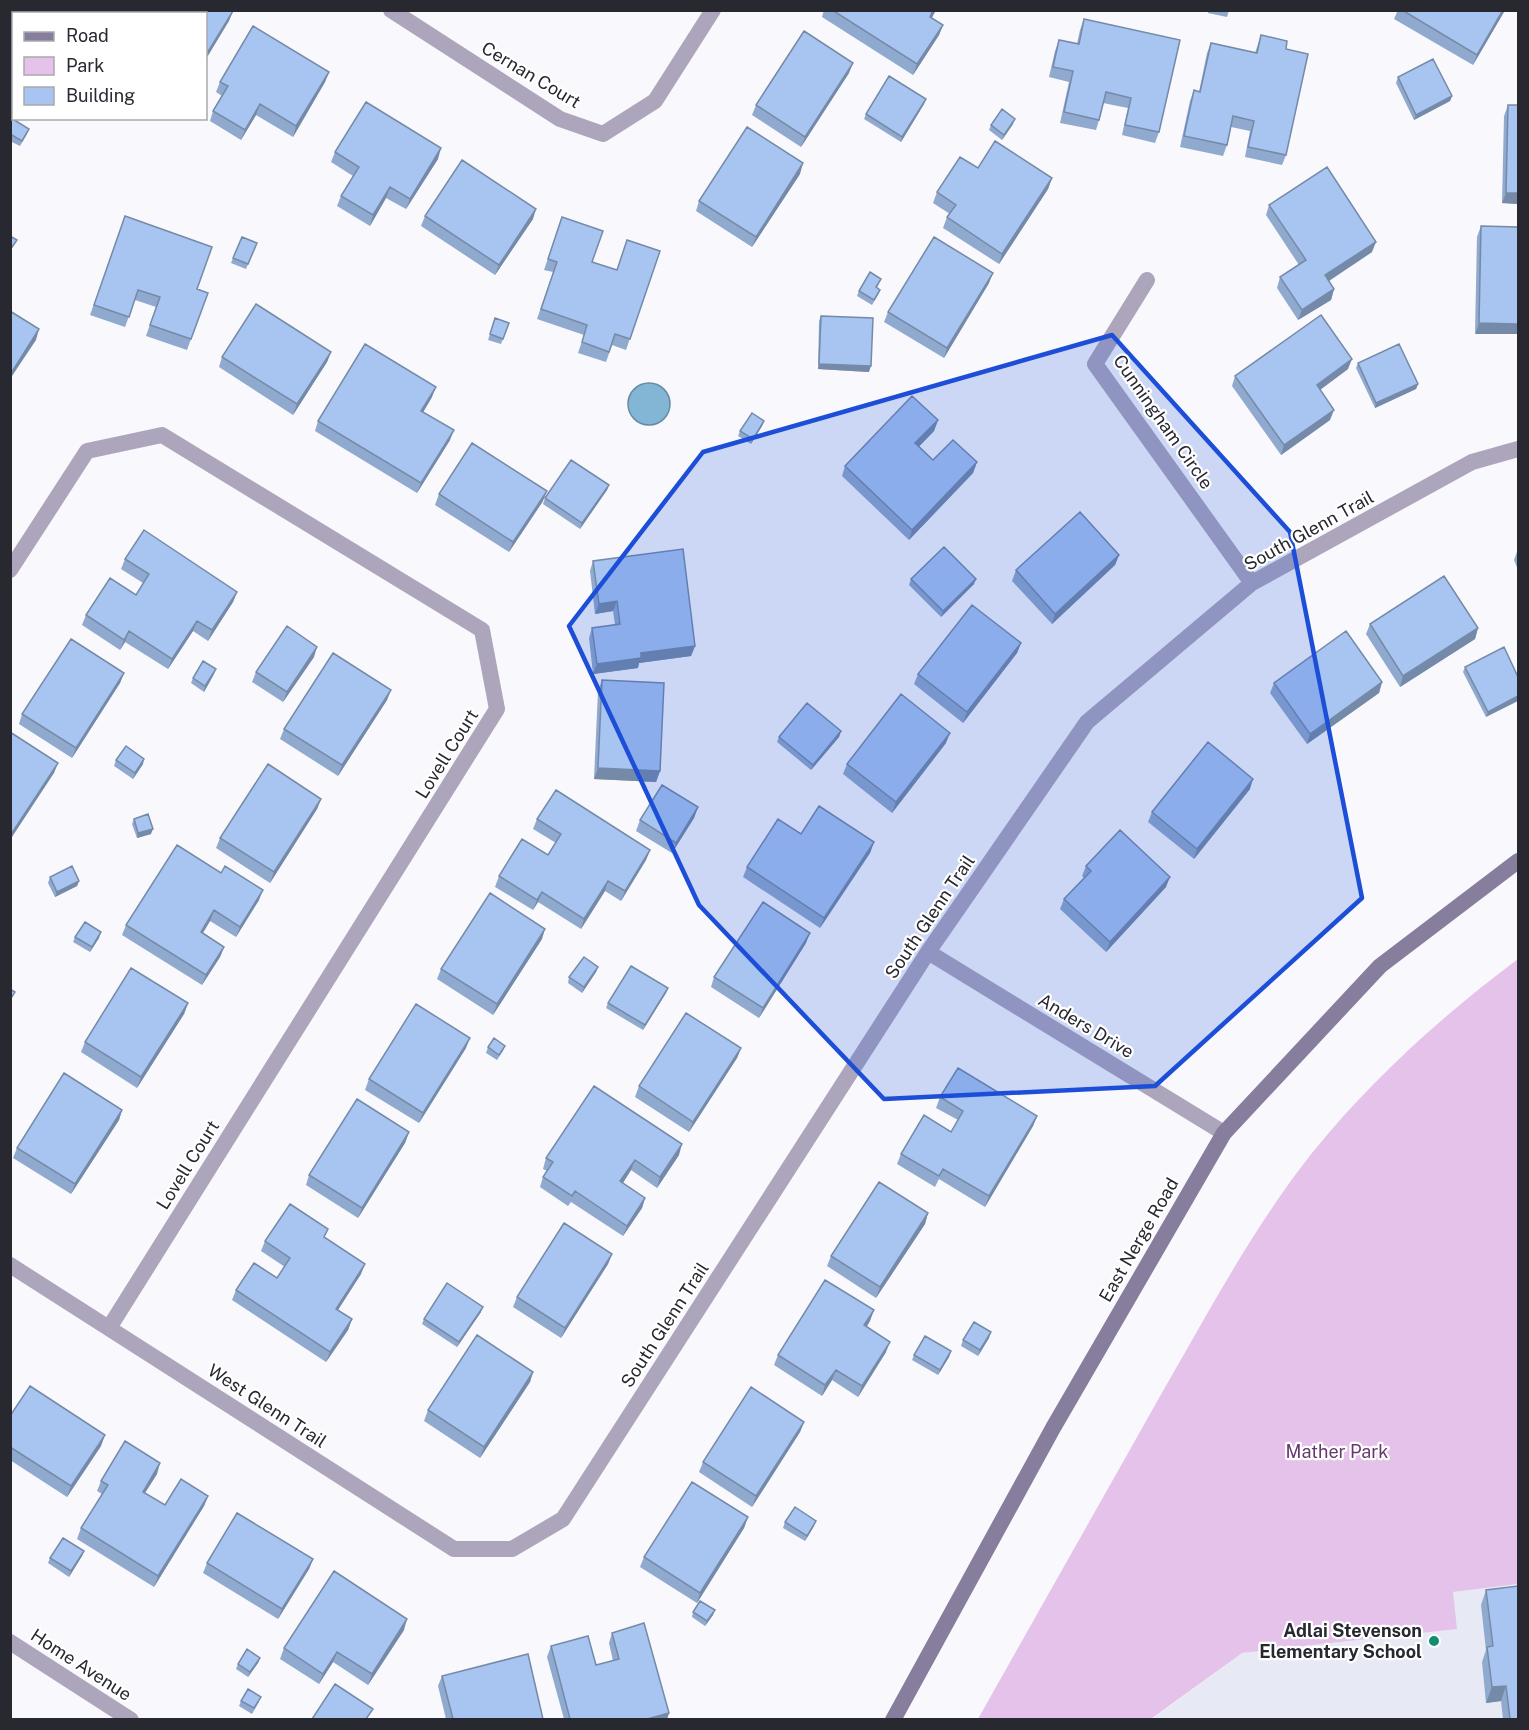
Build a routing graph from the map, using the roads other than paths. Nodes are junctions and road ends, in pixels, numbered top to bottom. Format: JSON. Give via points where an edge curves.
{"nodes":[{"id":1,"x":391,"y":10,"type":"edge"},
{"id":2,"x":713,"y":10,"type":"edge"},
{"id":3,"x":1147,"y":280,"type":"dead end"},
{"id":4,"x":1518,"y":449,"type":"edge"},
{"id":5,"x":10,"y":570,"type":"edge"},
{"id":6,"x":1252,"y":583,"type":"junction"},
{"id":7,"x":1518,"y":861,"type":"edge"},
{"id":8,"x":928,"y":952,"type":"junction"},
{"id":9,"x":1224,"y":1133,"type":"junction"},
{"id":10,"x":10,"y":1265,"type":"edge"},
{"id":11,"x":109,"y":1328,"type":"junction"},
{"id":12,"x":512,"y":1549,"type":"joint"},
{"id":13,"x":10,"y":1642,"type":"edge"},
{"id":14,"x":130,"y":1719,"type":"edge"},
{"id":15,"x":893,"y":1719,"type":"edge"}],
"edges":[{"from":1,"to":2,"type":"street","name":"Cernan Court","via":[[560,118],[603,134],[655,101]]},
{"from":3,"to":6,"type":"street","name":"Cunningham Circle","via":[[1095,364]]},
{"from":4,"to":6,"type":"street","name":"South Glenn Trail","via":[[1472,462]]},
{"from":5,"to":11,"type":"street","name":"Lovell Court","via":[[87,451],[162,435],[482,630],[497,709]]},
{"from":6,"to":8,"type":"street","name":"South Glenn Trail","via":[[1087,722]]},
{"from":7,"to":9,"type":"main road","name":"East Nerge Road","via":[[1380,966]]},
{"from":8,"to":9,"type":"street","name":"Anders Drive"},
{"from":8,"to":12,"type":"street","name":"South Glenn Trail","via":[[563,1520]]},
{"from":9,"to":15,"type":"main road","name":"East Nerge Road","via":[[1053,1428]]},
{"from":10,"to":11,"type":"street","name":"West Glenn Trail"},
{"from":11,"to":12,"type":"street","name":"West Glenn Trail","via":[[454,1549]]},
{"from":13,"to":14,"type":"street","name":"Home Avenue"}]}
